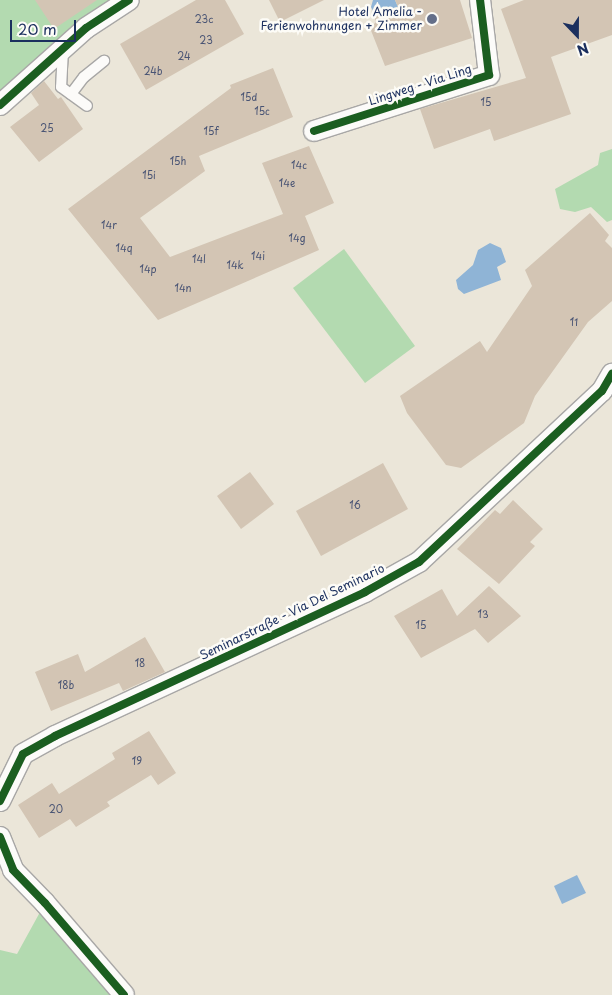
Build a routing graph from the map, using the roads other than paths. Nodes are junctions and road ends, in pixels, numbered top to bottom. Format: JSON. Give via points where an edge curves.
{"nodes":[{"id":1,"x":129,"y":0,"type":"edge"},
{"id":2,"x":480,"y":0,"type":"edge"},
{"id":3,"x":63,"y":49,"type":"junction"},
{"id":4,"x":104,"y":61,"type":"dead end"},
{"id":5,"x":71,"y":94,"type":"junction"},
{"id":6,"x":0,"y":105,"type":"edge"},
{"id":7,"x":87,"y":106,"type":"dead end"},
{"id":8,"x":314,"y":131,"type":"dead end"},
{"id":9,"x":612,"y":374,"type":"edge"},
{"id":10,"x":23,"y":754,"type":"junction"},
{"id":11,"x":0,"y":767,"type":"edge"},
{"id":12,"x":0,"y":801,"type":"edge"},
{"id":13,"x":0,"y":837,"type":"edge"},
{"id":14,"x":124,"y":995,"type":"edge"}],
"edges":[{"from":1,"to":3,"type":"street","via":[[86,28]]},
{"from":2,"to":8,"type":"street","name":"Lingweg - Via Ling","via":[[489,75]]},
{"from":3,"to":5,"type":"lane","via":[[61,87]]},
{"from":3,"to":6,"type":"street"},
{"from":4,"to":5,"type":"lane","via":[[84,77]]},
{"from":5,"to":7,"type":"lane"},
{"from":9,"to":10,"type":"street","name":"Seminarstraße - Via Del Seminario","via":[[602,391],[419,562],[365,592],[55,736]]},
{"from":10,"to":11,"type":"street","name":"Seminarstraße - Via Del Seminario"},
{"from":10,"to":12,"type":"street"},
{"from":13,"to":14,"type":"street","via":[[13,870]]}]}
